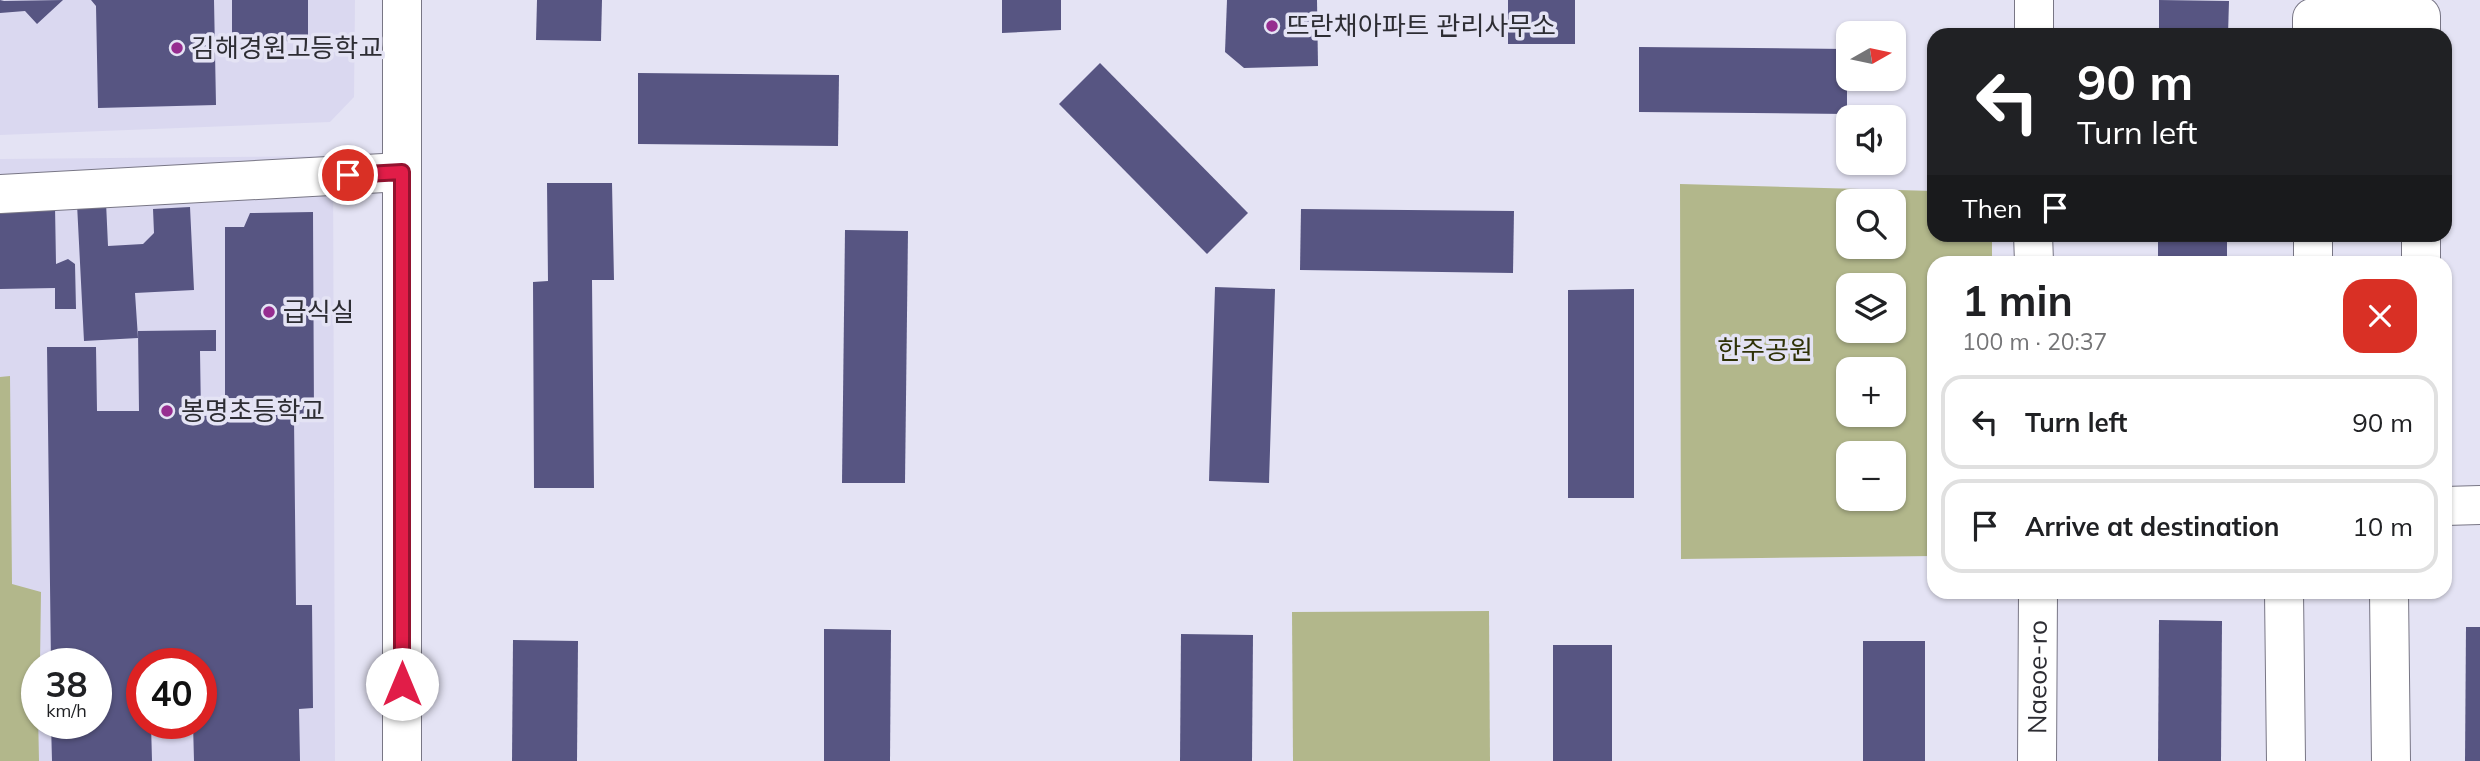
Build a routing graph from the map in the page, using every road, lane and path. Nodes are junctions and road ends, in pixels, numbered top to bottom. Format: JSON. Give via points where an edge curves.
{"nodes":[{"id":1,"x":402,"y":0,"type":"edge"},
{"id":2,"x":2034,"y":0,"type":"edge"},
{"id":3,"x":2034,"y":28,"type":"edge"},
{"id":4,"x":2312,"y":28,"type":"edge"},
{"id":5,"x":2421,"y":28,"type":"edge"},
{"id":6,"x":402,"y":172,"type":"junction"},
{"id":7,"x":0,"y":194,"type":"edge"},
{"id":8,"x":2480,"y":505,"type":"edge"},
{"id":9,"x":2452,"y":506,"type":"edge"},
{"id":10,"x":2038,"y":599,"type":"edge"},
{"id":11,"x":2284,"y":599,"type":"edge"},
{"id":12,"x":2389,"y":599,"type":"edge"},
{"id":13,"x":402,"y":761,"type":"edge"},
{"id":14,"x":2037,"y":761,"type":"edge"},
{"id":15,"x":2286,"y":761,"type":"edge"},
{"id":16,"x":2391,"y":761,"type":"edge"}],
"edges":[{"from":1,"to":6,"type":"street"},
{"from":2,"to":3,"type":"street"},
{"from":4,"to":5,"type":"street","via":[[2312,18],[2421,16]]},
{"from":6,"to":7,"type":"street"},
{"from":6,"to":13,"type":"street"},
{"from":8,"to":9,"type":"street"},
{"from":10,"to":14,"type":"street","name":"Naeoe-ro"},
{"from":11,"to":15,"type":"street"},
{"from":12,"to":16,"type":"street"}]}
